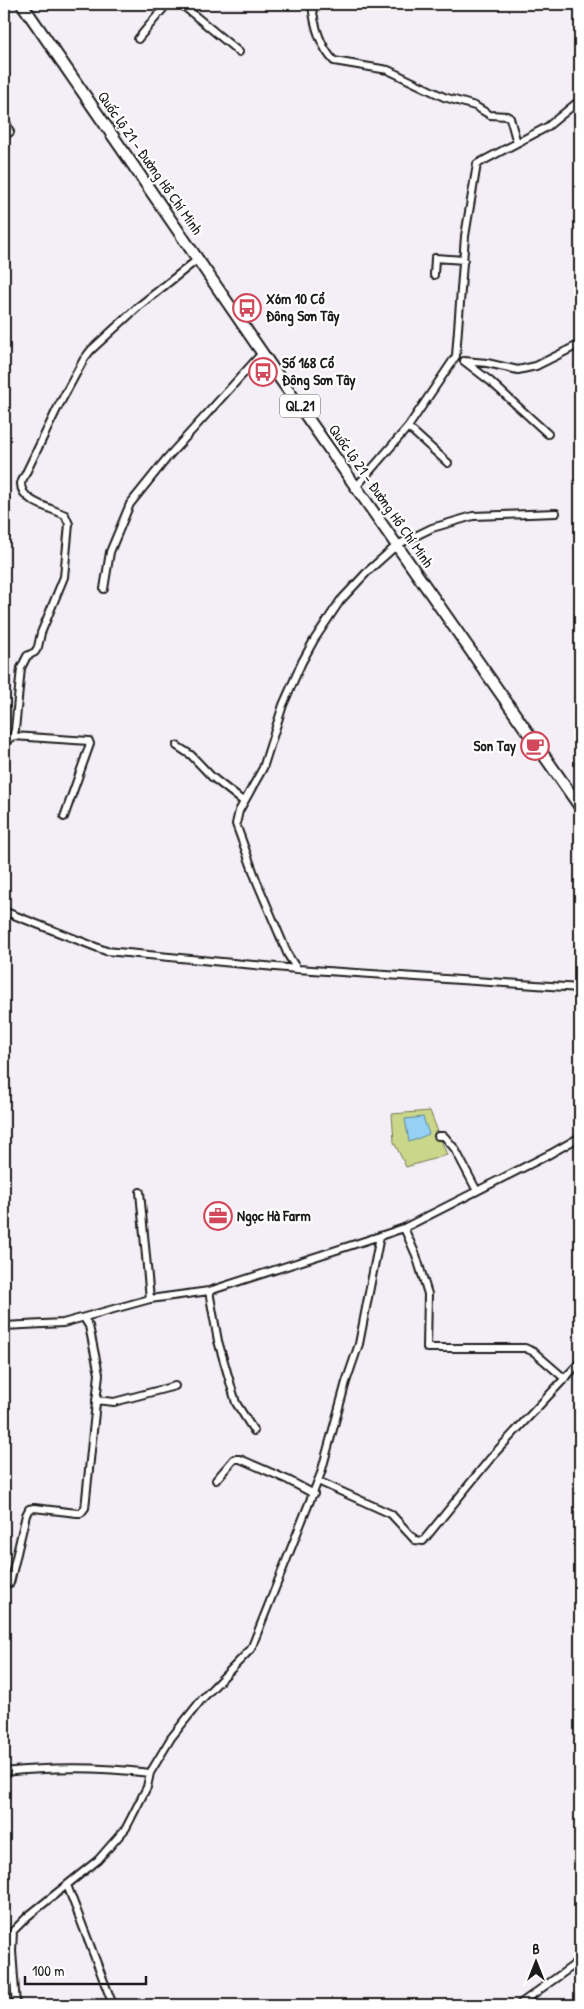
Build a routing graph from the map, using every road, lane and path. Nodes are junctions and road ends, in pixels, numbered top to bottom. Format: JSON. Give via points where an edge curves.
{"nodes":[{"id":1,"x":22,"y":4,"type":"edge"},
{"id":2,"x":167,"y":4,"type":"edge"},
{"id":3,"x":181,"y":4,"type":"edge"},
{"id":4,"x":312,"y":4,"type":"edge"},
{"id":5,"x":138,"y":39,"type":"dead end"},
{"id":6,"x":239,"y":52,"type":"dead end"},
{"id":7,"x":580,"y":100,"type":"edge"},
{"id":8,"x":4,"y":118,"type":"edge"},
{"id":9,"x":4,"y":137,"type":"edge"},
{"id":10,"x":517,"y":144,"type":"junction"},
{"id":11,"x":198,"y":259,"type":"junction"},
{"id":12,"x":464,"y":260,"type":"junction"},
{"id":13,"x":434,"y":275,"type":"dead end"},
{"id":14,"x":580,"y":344,"type":"edge"},
{"id":15,"x":262,"y":352,"type":"junction"},
{"id":16,"x":456,"y":356,"type":"junction"},
{"id":17,"x":464,"y":361,"type":"junction"},
{"id":18,"x":408,"y":427,"type":"junction"},
{"id":19,"x":548,"y":434,"type":"dead end"},
{"id":20,"x":448,"y":463,"type":"dead end"},
{"id":21,"x":356,"y":487,"type":"junction"},
{"id":22,"x":556,"y":513,"type":"dead end"},
{"id":23,"x":397,"y":545,"type":"junction"},
{"id":24,"x":104,"y":590,"type":"dead end"},
{"id":25,"x":13,"y":736,"type":"junction"},
{"id":26,"x":4,"y":743,"type":"edge"},
{"id":27,"x":177,"y":746,"type":"dead end"},
{"id":28,"x":244,"y":802,"type":"junction"},
{"id":29,"x":580,"y":807,"type":"edge"},
{"id":30,"x":64,"y":816,"type":"dead end"},
{"id":31,"x":4,"y":910,"type":"edge"},
{"id":32,"x":297,"y":969,"type":"junction"},
{"id":33,"x":580,"y":988,"type":"edge"},
{"id":34,"x":438,"y":1136,"type":"dead end"},
{"id":35,"x":580,"y":1137,"type":"edge"},
{"id":36,"x":477,"y":1191,"type":"junction"},
{"id":37,"x":140,"y":1192,"type":"dead end"},
{"id":38,"x":404,"y":1228,"type":"junction"},
{"id":39,"x":380,"y":1236,"type":"junction"},
{"id":40,"x":209,"y":1291,"type":"junction"},
{"id":41,"x":150,"y":1299,"type":"junction"},
{"id":42,"x":84,"y":1318,"type":"junction"},
{"id":43,"x":4,"y":1326,"type":"edge"},
{"id":44,"x":580,"y":1362,"type":"edge"},
{"id":45,"x":564,"y":1378,"type":"junction"},
{"id":46,"x":175,"y":1386,"type":"dead end"},
{"id":47,"x":96,"y":1400,"type":"junction"},
{"id":48,"x":254,"y":1432,"type":"dead end"},
{"id":49,"x":216,"y":1480,"type":"dead end"},
{"id":50,"x":318,"y":1481,"type":"junction"},
{"id":51,"x":314,"y":1494,"type":"junction"},
{"id":52,"x":10,"y":1583,"type":"dead end"},
{"id":53,"x":4,"y":1772,"type":"edge"},
{"id":54,"x":150,"y":1773,"type":"junction"},
{"id":55,"x":67,"y":1885,"type":"junction"},
{"id":56,"x":574,"y":1965,"type":"dead end"},
{"id":57,"x":521,"y":2003,"type":"dead end"},
{"id":58,"x":16,"y":2005,"type":"edge"},
{"id":59,"x":113,"y":2005,"type":"edge"}],
"edges":[{"from":1,"to":11,"type":"highway","name":"Quốc lộ 21 - Đường Hồ Chí Minh","number":"QL.21"},
{"from":2,"to":5,"type":"street"},
{"from":3,"to":6,"type":"street"},
{"from":4,"to":10,"type":"street","via":[[320,40],[334,61],[388,70],[490,115],[507,116]]},
{"from":7,"to":10,"type":"street","via":[[547,127]]},
{"from":8,"to":9,"type":"street","via":[[10,132]]},
{"from":10,"to":12,"type":"street","via":[[477,164]]},
{"from":11,"to":15,"type":"highway","name":"Quốc lộ 21 - Đường Hồ Chí Minh","number":"QL.21"},
{"from":11,"to":25,"type":"street","via":[[91,350],[21,482],[26,495],[65,515],[69,524],[64,577],[38,647],[20,668]]},
{"from":12,"to":13,"type":"street","via":[[435,255]]},
{"from":12,"to":16,"type":"street"},
{"from":14,"to":17,"type":"street","via":[[536,366],[518,370]]},
{"from":15,"to":21,"type":"highway","name":"Quốc lộ 21 - Đường Hồ Chí Minh","number":"QL.21"},
{"from":15,"to":24,"type":"street","via":[[166,458],[130,504],[110,552]]},
{"from":16,"to":17,"type":"street"},
{"from":16,"to":18,"type":"street"},
{"from":17,"to":19,"type":"street"},
{"from":18,"to":20,"type":"street"},
{"from":18,"to":21,"type":"street"},
{"from":21,"to":23,"type":"highway","name":"Quốc lộ 21 - Đường Hồ Chí Minh","number":"QL.21"},
{"from":22,"to":23,"type":"street","via":[[473,516],[432,528]]},
{"from":23,"to":28,"type":"street","via":[[340,601],[322,626],[302,662],[283,705],[263,768]]},
{"from":23,"to":29,"type":"highway","name":"Quốc lộ 21 - Đường Hồ Chí Minh","number":"QL.21"},
{"from":25,"to":26,"type":"street"},
{"from":25,"to":30,"type":"street","via":[[89,741]]},
{"from":27,"to":28,"type":"street"},
{"from":28,"to":32,"type":"street","via":[[236,824],[288,955]]},
{"from":31,"to":32,"type":"street","via":[[106,951]]},
{"from":32,"to":33,"type":"street"},
{"from":34,"to":36,"type":"street","via":[[444,1136],[455,1149]]},
{"from":35,"to":36,"type":"street"},
{"from":36,"to":38,"type":"street"},
{"from":37,"to":41,"type":"street"},
{"from":38,"to":39,"type":"street"},
{"from":38,"to":45,"type":"street","via":[[428,1294],[427,1348],[524,1348],[534,1352]]},
{"from":39,"to":40,"type":"street"},
{"from":39,"to":50,"type":"street","via":[[359,1344]]},
{"from":40,"to":41,"type":"street"},
{"from":40,"to":48,"type":"street","via":[[218,1340],[236,1403]]},
{"from":41,"to":42,"type":"street"},
{"from":42,"to":43,"type":"street","via":[[63,1323]]},
{"from":42,"to":47,"type":"street","via":[[89,1326],[99,1374]]},
{"from":44,"to":45,"type":"street"},
{"from":45,"to":50,"type":"street","via":[[494,1454],[423,1541],[415,1540],[391,1514]]},
{"from":46,"to":47,"type":"street","via":[[114,1402]]},
{"from":47,"to":52,"type":"street","via":[[84,1510],[78,1514],[37,1508],[30,1510],[26,1515]]},
{"from":49,"to":51,"type":"street","via":[[234,1459],[240,1459]]},
{"from":50,"to":51,"type":"street"},
{"from":51,"to":54,"type":"street","via":[[251,1649],[202,1699],[171,1738]]},
{"from":53,"to":54,"type":"street","via":[[99,1769]]},
{"from":54,"to":55,"type":"street","via":[[147,1787],[126,1828],[98,1860]]},
{"from":55,"to":58,"type":"street","via":[[13,1931]]},
{"from":55,"to":59,"type":"street"},
{"from":56,"to":57,"type":"street"}]}
